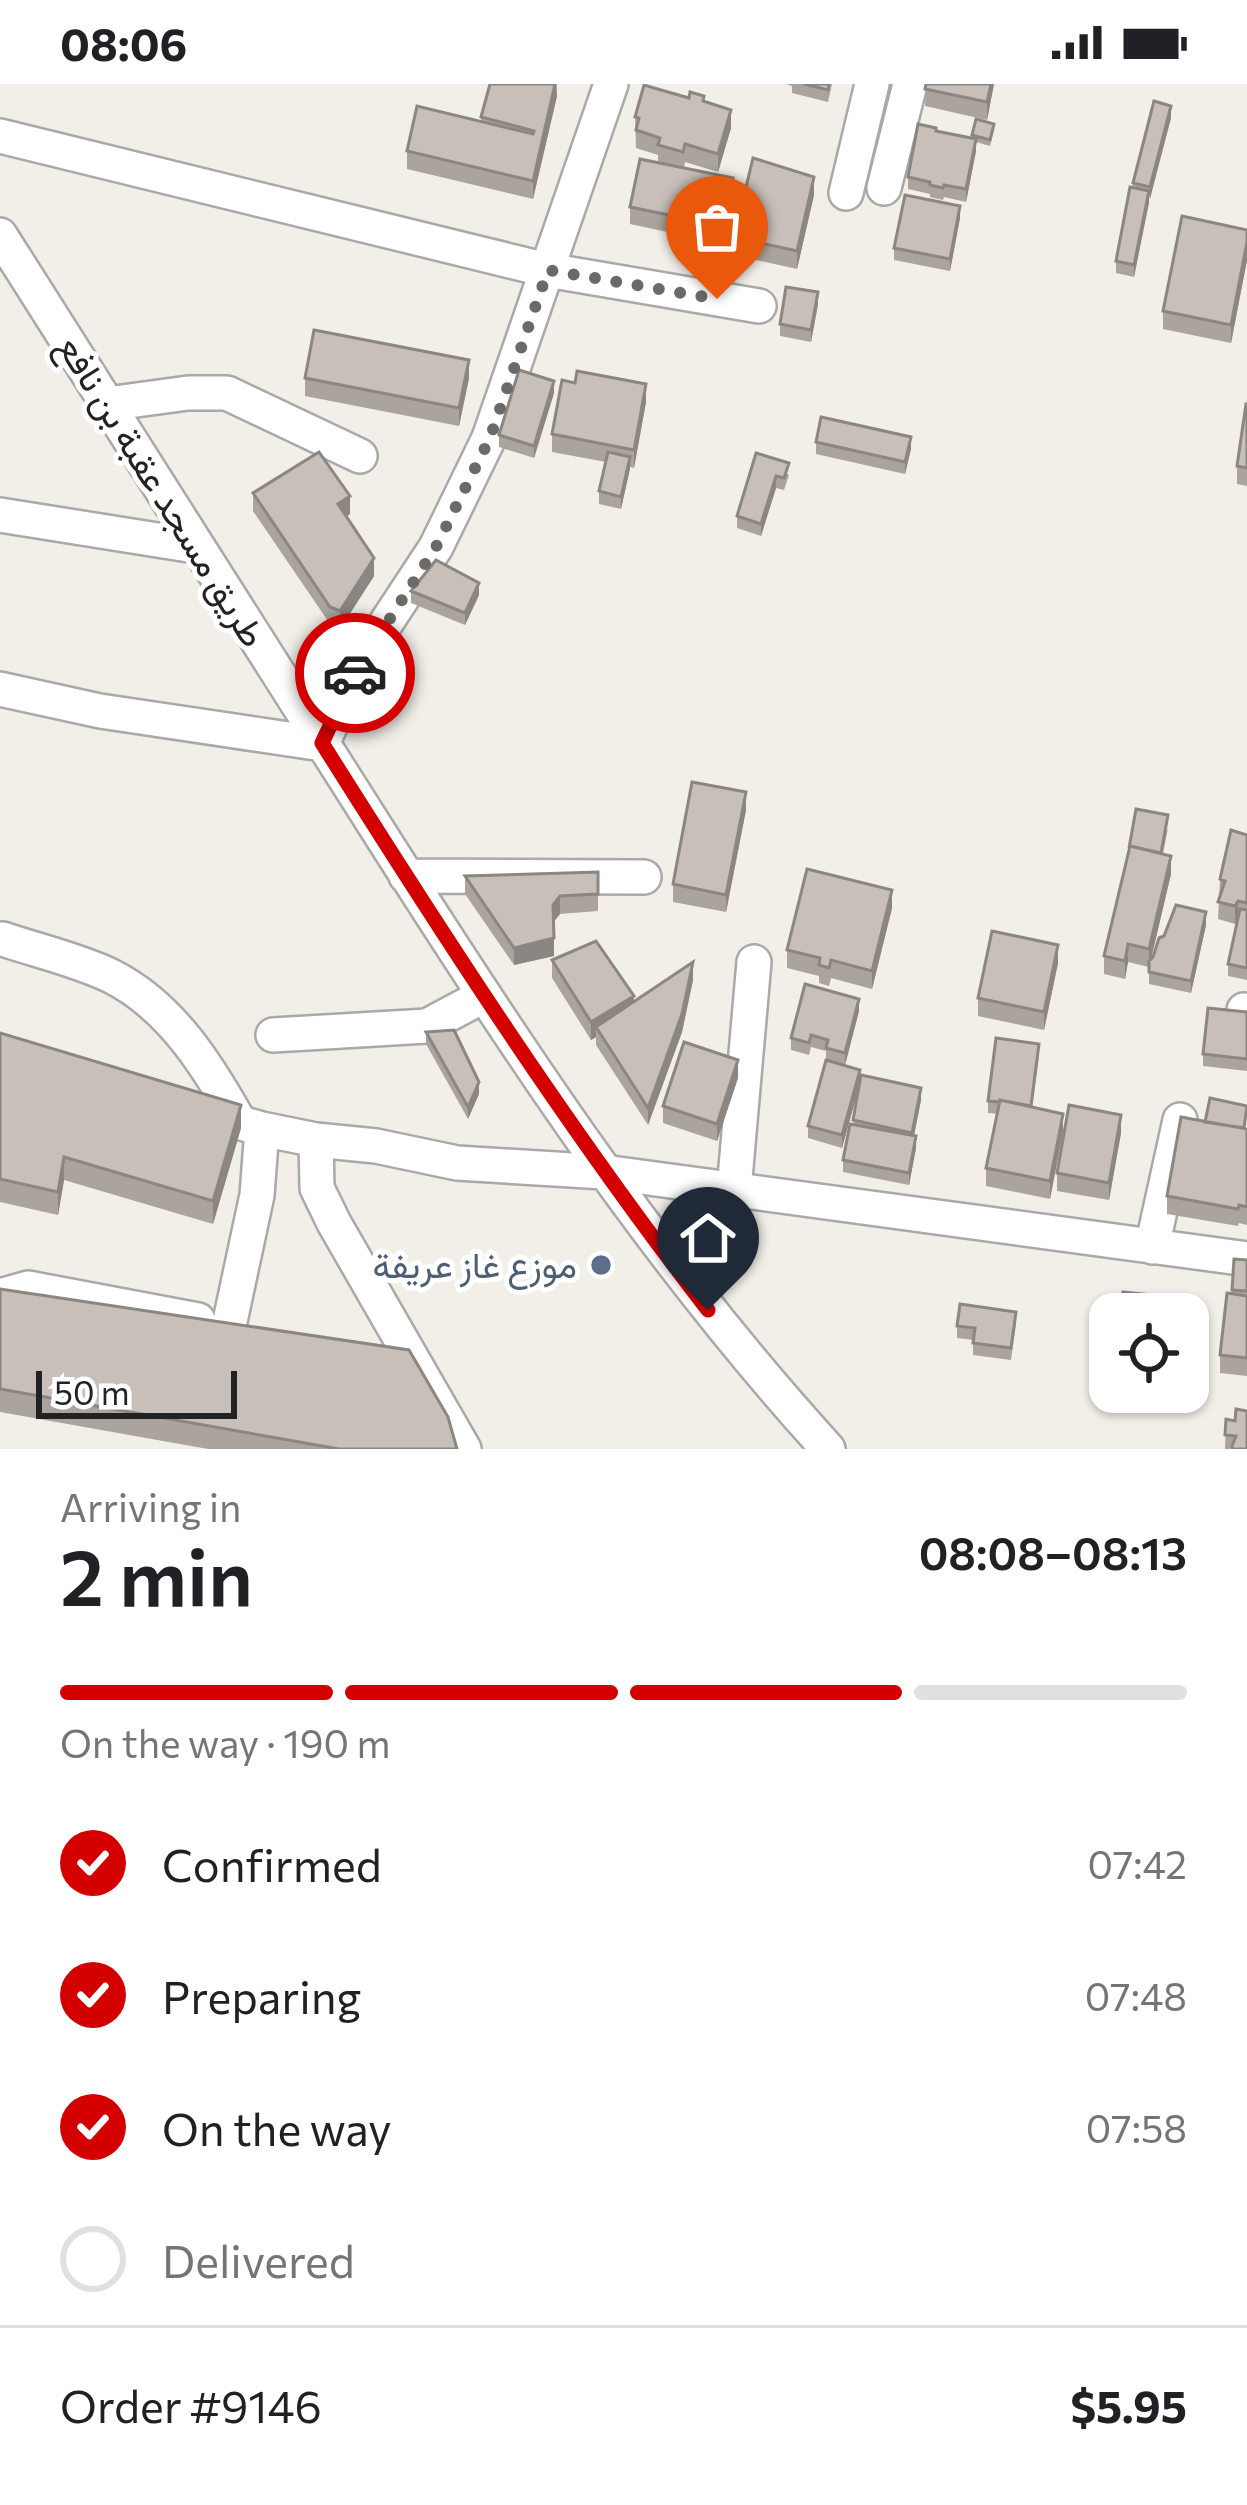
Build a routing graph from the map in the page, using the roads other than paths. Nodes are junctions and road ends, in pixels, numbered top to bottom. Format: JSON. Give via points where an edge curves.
{"nodes":[{"id":1,"x":611,"y":84,"type":"edge"},
{"id":2,"x":872,"y":84,"type":"edge"},
{"id":3,"x":910,"y":84,"type":"edge"},
{"id":4,"x":0,"y":136,"type":"edge"},
{"id":5,"x":884,"y":188,"type":"dead end"},
{"id":6,"x":846,"y":193,"type":"dead end"},
{"id":7,"x":0,"y":235,"type":"edge"},
{"id":8,"x":548,"y":270,"type":"junction"},
{"id":9,"x":759,"y":306,"type":"dead end"},
{"id":10,"x":107,"y":404,"type":"junction"},
{"id":11,"x":360,"y":456,"type":"dead end"},
{"id":12,"x":0,"y":515,"type":"edge"},
{"id":13,"x":195,"y":546,"type":"junction"},
{"id":14,"x":0,"y":689,"type":"edge"},
{"id":15,"x":322,"y":743,"type":"junction"},
{"id":16,"x":406,"y":876,"type":"junction"},
{"id":17,"x":644,"y":877,"type":"dead end"},
{"id":18,"x":3,"y":940,"type":"dead end"},
{"id":19,"x":754,"y":962,"type":"dead end"},
{"id":20,"x":483,"y":996,"type":"junction"},
{"id":21,"x":272,"y":1035,"type":"dead end"},
{"id":22,"x":174,"y":1104,"type":"edge"},
{"id":23,"x":1180,"y":1120,"type":"edge"},
{"id":24,"x":251,"y":1126,"type":"junction"},
{"id":25,"x":316,"y":1140,"type":"junction"},
{"id":26,"x":604,"y":1172,"type":"junction"},
{"id":27,"x":734,"y":1190,"type":"junction"},
{"id":28,"x":1152,"y":1246,"type":"junction"},
{"id":29,"x":1247,"y":1259,"type":"edge"},
{"id":30,"x":0,"y":1296,"type":"edge"},
{"id":31,"x":464,"y":1449,"type":"edge"},
{"id":32,"x":828,"y":1449,"type":"edge"}],
"edges":[{"from":1,"to":8,"type":"street"},
{"from":2,"to":6,"type":"street"},
{"from":3,"to":5,"type":"street"},
{"from":4,"to":8,"type":"street"},
{"from":7,"to":10,"type":"street","name":"طريق مسجد عقبة بن نافع"},
{"from":8,"to":9,"type":"street"},
{"from":8,"to":15,"type":"street","via":[[490,438]]},
{"from":10,"to":11,"type":"street","via":[[226,393]]},
{"from":10,"to":13,"type":"street","name":"طريق مسجد عقبة بن نافع"},
{"from":12,"to":13,"type":"street"},
{"from":13,"to":15,"type":"street","name":"طريق مسجد عقبة بن نافع"},
{"from":14,"to":15,"type":"street"},
{"from":15,"to":16,"type":"street","name":"طريق مسجد عقبة بن نافع"},
{"from":16,"to":17,"type":"street"},
{"from":16,"to":20,"type":"street","name":"طريق مسجد عقبة بن نافع"},
{"from":18,"to":24,"type":"street","via":[[109,975],[152,1001]]},
{"from":19,"to":27,"type":"street"},
{"from":20,"to":21,"type":"street","via":[[428,1026]]},
{"from":20,"to":26,"type":"street","name":"طريق مسجد عقبة بن نافع"},
{"from":22,"to":24,"type":"street"},
{"from":23,"to":28,"type":"street"},
{"from":24,"to":25,"type":"street"},
{"from":24,"to":30,"type":"street","via":[[257,1195],[240,1329],[28,1288]]},
{"from":25,"to":26,"type":"street","via":[[457,1163]]},
{"from":25,"to":31,"type":"street","via":[[316,1188]]},
{"from":26,"to":27,"type":"street"},
{"from":26,"to":32,"type":"street","name":"طريق مسجد عقبة بن نافع"},
{"from":27,"to":28,"type":"street"},
{"from":28,"to":29,"type":"street"}]}
